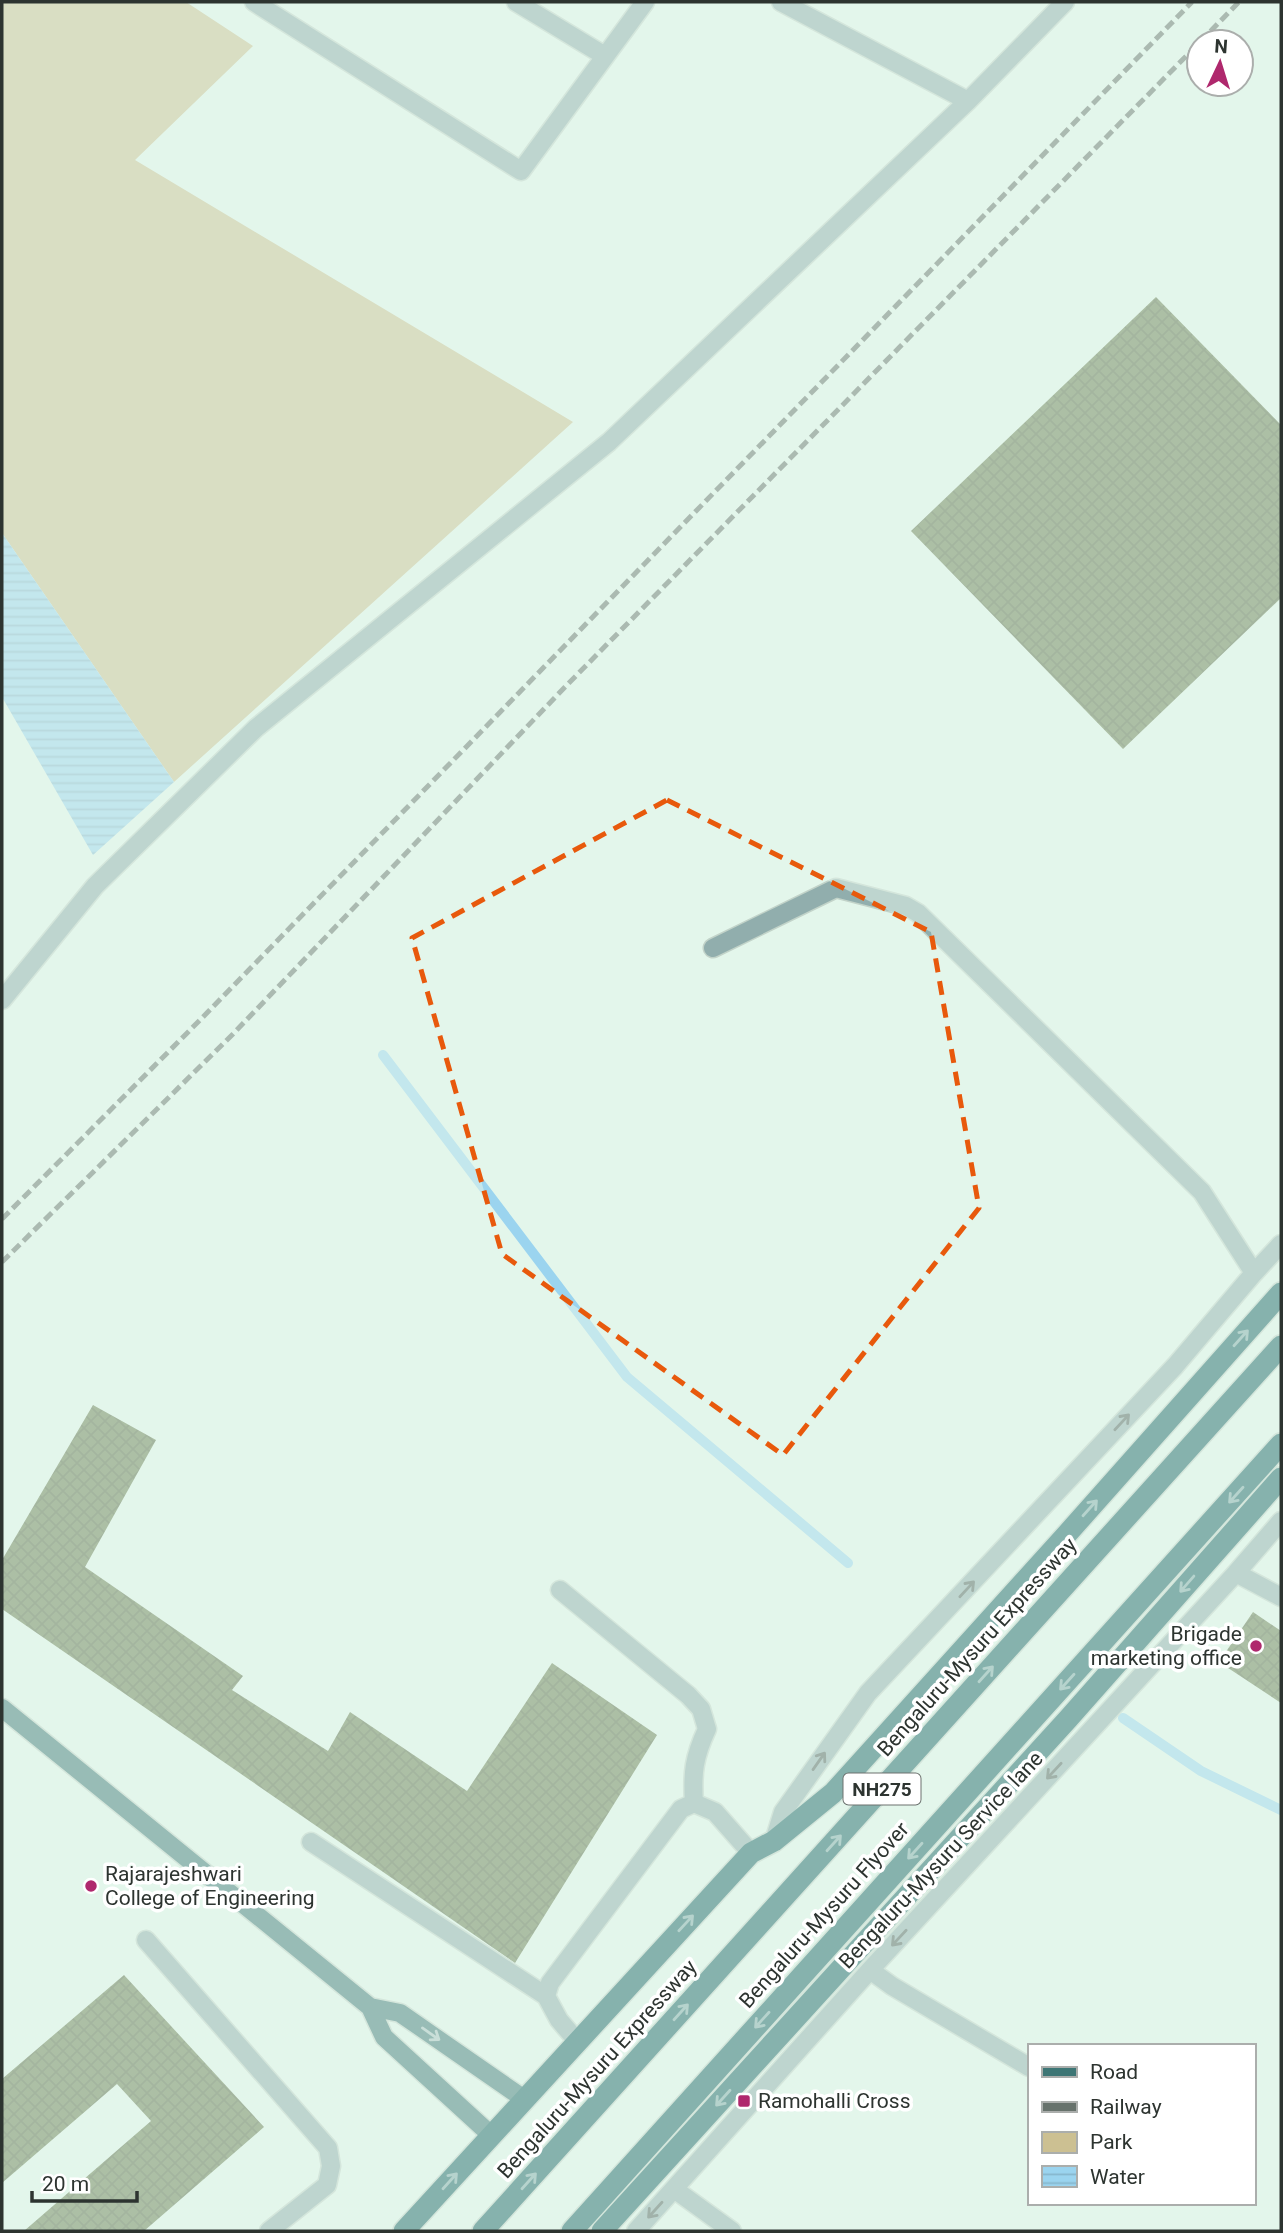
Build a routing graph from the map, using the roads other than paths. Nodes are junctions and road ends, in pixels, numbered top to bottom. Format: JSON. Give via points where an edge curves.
{"nodes":[{"id":1,"x":254,"y":2,"type":"edge"},
{"id":2,"x":516,"y":2,"type":"edge"},
{"id":3,"x":645,"y":2,"type":"edge"},
{"id":4,"x":781,"y":2,"type":"edge"},
{"id":5,"x":1066,"y":2,"type":"edge"},
{"id":6,"x":605,"y":56,"type":"junction"},
{"id":7,"x":968,"y":101,"type":"junction"},
{"id":8,"x":713,"y":948,"type":"dead end"},
{"id":9,"x":2,"y":1000,"type":"edge"},
{"id":10,"x":1281,"y":1244,"type":"edge"},
{"id":11,"x":1254,"y":1273,"type":"junction"},
{"id":12,"x":1281,"y":1293,"type":"edge"},
{"id":13,"x":1281,"y":1346,"type":"edge"},
{"id":14,"x":1281,"y":1444,"type":"edge"},
{"id":15,"x":1281,"y":1478,"type":"edge"},
{"id":16,"x":1281,"y":1521,"type":"edge"},
{"id":17,"x":1236,"y":1573,"type":"junction"},
{"id":18,"x":560,"y":1590,"type":"dead end"},
{"id":19,"x":1281,"y":1597,"type":"edge"},
{"id":20,"x":2,"y":1708,"type":"edge"},
{"id":21,"x":694,"y":1803,"type":"junction"},
{"id":22,"x":774,"y":1841,"type":"junction"},
{"id":23,"x":311,"y":1842,"type":"dead end"},
{"id":24,"x":751,"y":1853,"type":"junction"},
{"id":25,"x":146,"y":1940,"type":"dead end"},
{"id":26,"x":870,"y":1970,"type":"junction"},
{"id":27,"x":546,"y":1996,"type":"junction"},
{"id":28,"x":370,"y":2007,"type":"junction"},
{"id":29,"x":577,"y":2041,"type":"junction"},
{"id":30,"x":1028,"y":2066,"type":"edge"},
{"id":31,"x":524,"y":2099,"type":"junction"},
{"id":32,"x":491,"y":2134,"type":"junction"},
{"id":33,"x":674,"y":2189,"type":"junction"},
{"id":34,"x":269,"y":2231,"type":"edge"},
{"id":35,"x":404,"y":2231,"type":"edge"},
{"id":36,"x":483,"y":2231,"type":"edge"},
{"id":37,"x":572,"y":2231,"type":"edge"},
{"id":38,"x":602,"y":2231,"type":"edge"},
{"id":39,"x":636,"y":2231,"type":"edge"},
{"id":40,"x":732,"y":2231,"type":"edge"}],
"edges":[{"from":1,"to":6,"type":"street","via":[[521,171]]},
{"from":2,"to":6,"type":"street"},
{"from":3,"to":6,"type":"street"},
{"from":4,"to":7,"type":"street"},
{"from":5,"to":7,"type":"street"},
{"from":7,"to":9,"type":"street","via":[[608,443],[256,729],[95,886]]},
{"from":8,"to":11,"type":"street","via":[[836,888],[911,908],[1202,1192]]},
{"from":10,"to":11,"type":"street","number":"NH275"},
{"from":22,"to":11,"type":"street","number":"NH275","one_way":true,"via":[[783,1812],[868,1693],[1175,1366]]},
{"from":22,"to":12,"type":"highway","name":"Bengaluru-Mysuru Expressway","number":"NH275","one_way":true,"via":[[833,1793]]},
{"from":36,"to":13,"type":"highway","name":"Bengaluru-Mysuru Expressway","number":"NH275","one_way":true},
{"from":14,"to":37,"type":"highway","name":"Bengaluru-Mysuru Flyover","number":"NH275","one_way":true},
{"from":15,"to":38,"type":"highway","one_way":true},
{"from":16,"to":17,"type":"street","name":"Bengaluru-Mysuru Service lane"},
{"from":17,"to":19,"type":"street"},
{"from":17,"to":26,"type":"street","name":"Bengaluru-Mysuru Service lane","one_way":true},
{"from":18,"to":21,"type":"street","via":[[701,1709],[707,1729],[696,1753]]},
{"from":20,"to":28,"type":"main road"},
{"from":21,"to":24,"type":"street","via":[[715,1812]]},
{"from":21,"to":27,"type":"street","via":[[669,1823],[550,1983]]},
{"from":22,"to":24,"type":"highway","name":"Bengaluru-Mysuru Expressway","number":"NH275"},
{"from":23,"to":27,"type":"street"},
{"from":29,"to":24,"type":"highway","name":"Bengaluru-Mysuru Expressway","number":"NH275","one_way":true},
{"from":25,"to":34,"type":"street","via":[[328,2148],[327,2185]]},
{"from":26,"to":30,"type":"street"},
{"from":26,"to":33,"type":"street","name":"Bengaluru-Mysuru Service lane"},
{"from":27,"to":29,"type":"street"},
{"from":28,"to":31,"type":"main road","one_way":true,"via":[[400,2013]]},
{"from":28,"to":32,"type":"main road","via":[[384,2037]]},
{"from":29,"to":31,"type":"highway","name":"Bengaluru-Mysuru Expressway","number":"NH275"},
{"from":31,"to":32,"type":"highway","name":"Bengaluru-Mysuru Expressway","number":"NH275"},
{"from":35,"to":32,"type":"highway","name":"Bengaluru-Mysuru Expressway","number":"NH275","one_way":true},
{"from":33,"to":39,"type":"street","name":"Bengaluru-Mysuru Service lane","one_way":true},
{"from":33,"to":40,"type":"street"}]}
